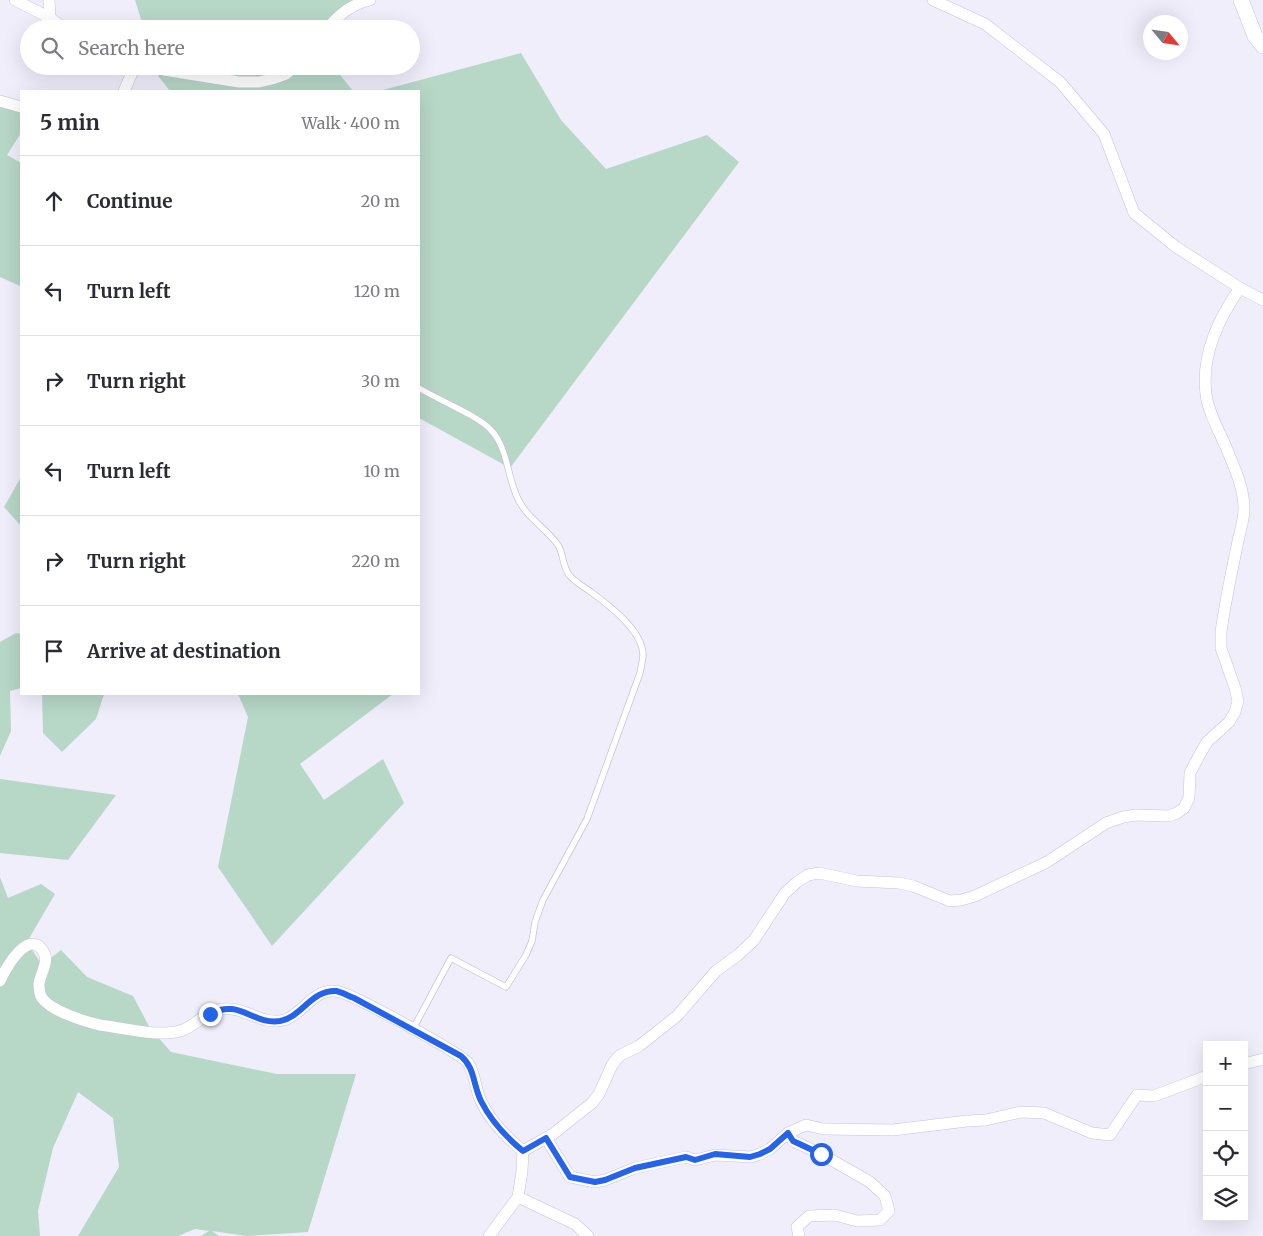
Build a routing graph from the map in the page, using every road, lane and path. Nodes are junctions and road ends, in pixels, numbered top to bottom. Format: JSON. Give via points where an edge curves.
{"nodes":[{"id":1,"x":15,"y":0,"type":"edge"},
{"id":2,"x":49,"y":0,"type":"edge"},
{"id":3,"x":370,"y":0,"type":"edge"},
{"id":4,"x":933,"y":0,"type":"edge"},
{"id":5,"x":1241,"y":0,"type":"edge"},
{"id":6,"x":50,"y":18,"type":"junction"},
{"id":7,"x":53,"y":20,"type":"edge"},
{"id":8,"x":334,"y":20,"type":"edge"},
{"id":9,"x":1263,"y":46,"type":"edge"},
{"id":10,"x":131,"y":75,"type":"edge"},
{"id":11,"x":195,"y":75,"type":"edge"},
{"id":12,"x":283,"y":75,"type":"edge"},
{"id":13,"x":124,"y":90,"type":"edge"},
{"id":14,"x":0,"y":102,"type":"edge"},
{"id":15,"x":20,"y":107,"type":"edge"},
{"id":16,"x":1240,"y":288,"type":"junction"},
{"id":17,"x":1263,"y":300,"type":"edge"},
{"id":18,"x":420,"y":389,"type":"edge"},
{"id":19,"x":0,"y":981,"type":"edge"},
{"id":20,"x":413,"y":1029,"type":"junction"},
{"id":21,"x":1263,"y":1059,"type":"edge"},
{"id":22,"x":1248,"y":1063,"type":"edge"},
{"id":23,"x":1203,"y":1078,"type":"edge"},
{"id":24,"x":788,"y":1133,"type":"junction"},
{"id":25,"x":546,"y":1138,"type":"junction"},
{"id":26,"x":523,"y":1151,"type":"junction"},
{"id":27,"x":518,"y":1196,"type":"junction"},
{"id":28,"x":489,"y":1236,"type":"edge"},
{"id":29,"x":588,"y":1236,"type":"edge"},
{"id":30,"x":799,"y":1236,"type":"edge"}],
"edges":[{"from":1,"to":6,"type":"street"},
{"from":2,"to":6,"type":"street"},
{"from":3,"to":8,"type":"street"},
{"from":4,"to":16,"type":"street","via":[[984,24],[1060,82],[1104,134],[1134,213],[1176,247]]},
{"from":5,"to":9,"type":"street","via":[[1255,36]]},
{"from":6,"to":7,"type":"street"},
{"from":10,"to":13,"type":"street"},
{"from":11,"to":12,"type":"street","via":[[259,82]]},
{"from":14,"to":15,"type":"street"},
{"from":16,"to":17,"type":"street"},
{"from":16,"to":25,"type":"street","via":[[1216,329],[1206,369],[1206,394],[1235,468],[1244,510],[1221,632],[1221,648],[1238,701],[1229,722],[1207,742],[1190,773],[1189,798],[1184,808],[1169,816],[1136,815],[1106,823],[1048,862],[962,900],[950,901],[899,883],[857,881],[819,873],[808,875],[785,894],[754,940],[716,971],[677,1016],[639,1046],[619,1056],[592,1103]]},
{"from":18,"to":20,"type":"lane","via":[[489,427],[498,437],[518,500],[559,546],[570,576],[632,628],[643,653],[640,673],[587,820],[543,900],[532,941],[506,987],[451,958]]},
{"from":19,"to":20,"type":"street","via":[[16,953],[33,945],[46,958],[39,983],[42,998],[64,1013],[97,1024],[138,1030],[182,1031],[220,1009],[232,1008],[268,1022],[279,1021],[287,1019],[320,994],[338,991]]},
{"from":20,"to":26,"type":"street","via":[[467,1061],[488,1114]]},
{"from":21,"to":22,"type":"street"},
{"from":23,"to":24,"type":"street","via":[[1154,1096],[1137,1094],[1110,1135],[1092,1132],[1044,1113],[1021,1112],[986,1120],[894,1130],[824,1129],[806,1125]]},
{"from":24,"to":25,"type":"street","via":[[756,1156],[715,1154],[695,1160],[686,1157],[635,1168],[595,1182],[570,1177]]},
{"from":24,"to":30,"type":"street","via":[[793,1141],[870,1182],[885,1196],[889,1211],[880,1220],[809,1216],[797,1227]]},
{"from":25,"to":26,"type":"street"},
{"from":26,"to":27,"type":"street"},
{"from":27,"to":28,"type":"street"},
{"from":27,"to":29,"type":"street","via":[[575,1224]]}]}
